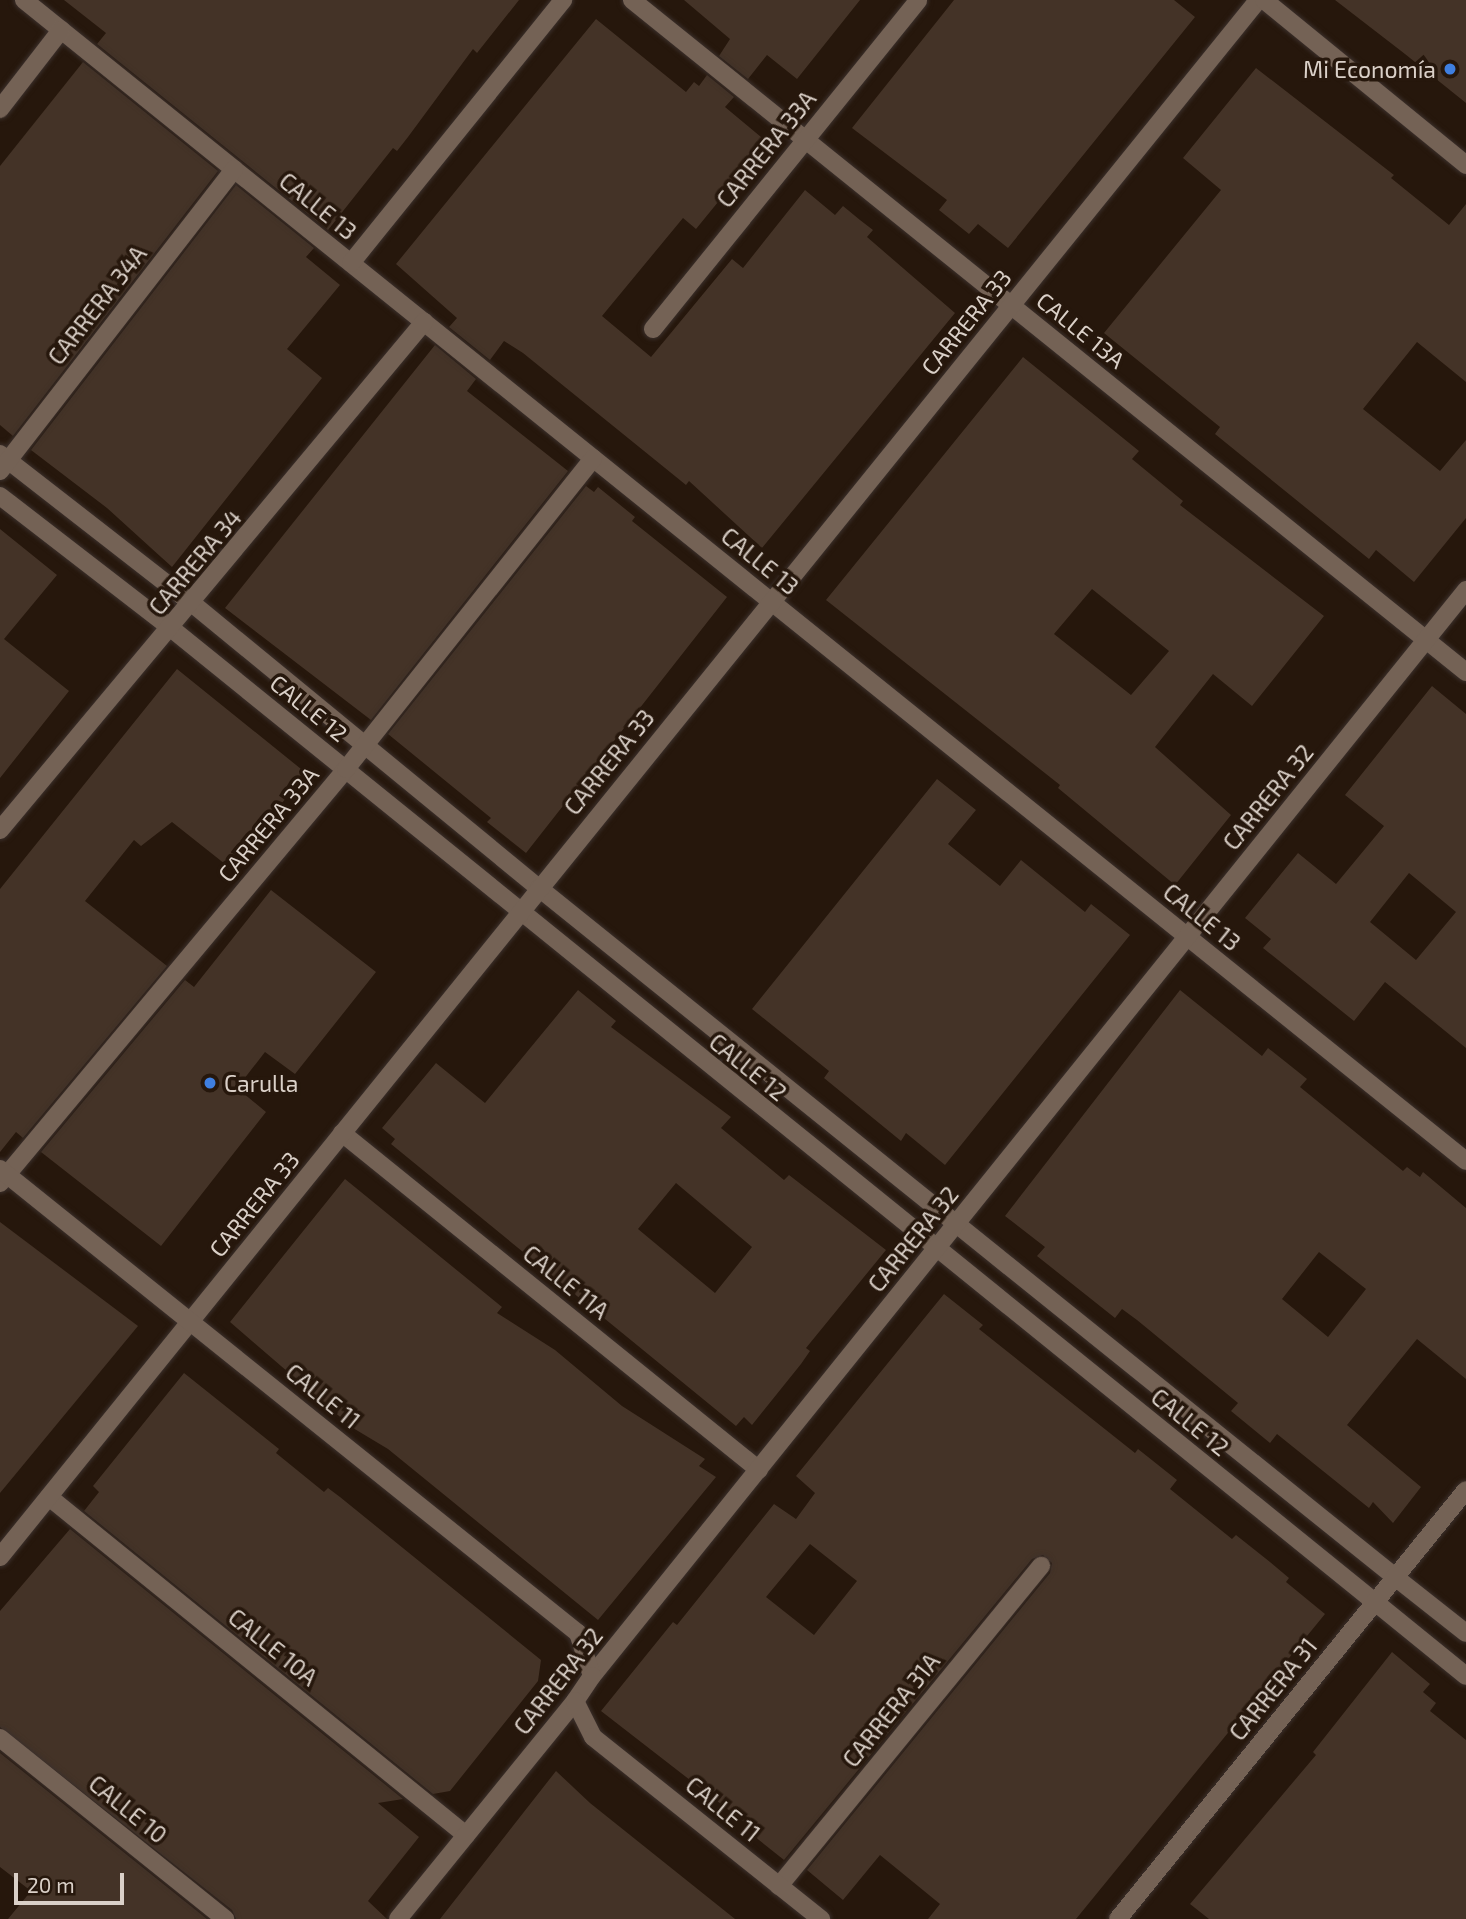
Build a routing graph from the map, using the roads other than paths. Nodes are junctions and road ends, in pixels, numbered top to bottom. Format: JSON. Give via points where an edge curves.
{"nodes":[{"id":1,"x":24,"y":0,"type":"edge"},
{"id":2,"x":563,"y":0,"type":"edge"},
{"id":3,"x":632,"y":0,"type":"edge"},
{"id":4,"x":918,"y":0,"type":"edge"},
{"id":5,"x":1258,"y":0,"type":"edge"},
{"id":6,"x":1264,"y":0,"type":"edge"},
{"id":7,"x":61,"y":30,"type":"junction"},
{"id":8,"x":0,"y":109,"type":"edge"},
{"id":9,"x":806,"y":140,"type":"junction"},
{"id":10,"x":1466,"y":165,"type":"edge"},
{"id":11,"x":234,"y":169,"type":"junction"},
{"id":12,"x":351,"y":263,"type":"junction"},
{"id":13,"x":1011,"y":305,"type":"junction"},
{"id":14,"x":425,"y":322,"type":"junction"},
{"id":15,"x":653,"y":329,"type":"dead end"},
{"id":16,"x":593,"y":458,"type":"junction"},
{"id":17,"x":3,"y":462,"type":"edge"},
{"id":18,"x":0,"y":496,"type":"edge"},
{"id":19,"x":1466,"y":590,"type":"edge"},
{"id":20,"x":772,"y":601,"type":"junction"},
{"id":21,"x":192,"y":604,"type":"junction"},
{"id":22,"x":172,"y":629,"type":"junction"},
{"id":23,"x":1426,"y":640,"type":"junction"},
{"id":24,"x":1466,"y":672,"type":"edge"},
{"id":25,"x":365,"y":745,"type":"junction"},
{"id":26,"x":346,"y":769,"type":"junction"},
{"id":27,"x":0,"y":830,"type":"edge"},
{"id":28,"x":538,"y":888,"type":"junction"},
{"id":29,"x":519,"y":912,"type":"junction"},
{"id":30,"x":1188,"y":937,"type":"junction"},
{"id":31,"x":342,"y":1133,"type":"junction"},
{"id":32,"x":1466,"y":1161,"type":"edge"},
{"id":33,"x":2,"y":1175,"type":"edge"},
{"id":34,"x":957,"y":1222,"type":"junction"},
{"id":35,"x":936,"y":1250,"type":"junction"},
{"id":36,"x":190,"y":1321,"type":"junction"},
{"id":37,"x":759,"y":1469,"type":"junction"},
{"id":38,"x":1466,"y":1490,"type":"edge"},
{"id":39,"x":48,"y":1497,"type":"junction"},
{"id":40,"x":0,"y":1557,"type":"edge"},
{"id":41,"x":1041,"y":1566,"type":"dead end"},
{"id":42,"x":1395,"y":1577,"type":"junction"},
{"id":43,"x":1375,"y":1602,"type":"junction"},
{"id":44,"x":1466,"y":1633,"type":"edge"},
{"id":45,"x":592,"y":1676,"type":"junction"},
{"id":46,"x":1466,"y":1676,"type":"edge"},
{"id":47,"x":575,"y":1701,"type":"junction"},
{"id":48,"x":0,"y":1738,"type":"edge"},
{"id":49,"x":466,"y":1835,"type":"junction"},
{"id":50,"x":779,"y":1886,"type":"junction"},
{"id":51,"x":225,"y":1919,"type":"edge"},
{"id":52,"x":398,"y":1919,"type":"edge"},
{"id":53,"x":821,"y":1919,"type":"edge"},
{"id":54,"x":1118,"y":1919,"type":"edge"}],
"edges":[{"from":1,"to":7,"type":"street","name":"CALLE 13"},
{"from":2,"to":12,"type":"street"},
{"from":3,"to":9,"type":"street","name":"CALLE 13A"},
{"from":4,"to":9,"type":"street","name":"CARRERA 33A"},
{"from":5,"to":13,"type":"street","name":"CARRERA 33"},
{"from":6,"to":10,"type":"street"},
{"from":7,"to":8,"type":"street"},
{"from":7,"to":11,"type":"street","name":"CALLE 13"},
{"from":9,"to":13,"type":"street","name":"CALLE 13A"},
{"from":9,"to":15,"type":"street","name":"CARRERA 33A"},
{"from":11,"to":12,"type":"street","name":"CALLE 13"},
{"from":11,"to":17,"type":"street","name":"CARRERA 34A"},
{"from":12,"to":14,"type":"street","name":"CALLE 13"},
{"from":13,"to":20,"type":"street","name":"CARRERA 33"},
{"from":13,"to":23,"type":"street","name":"CALLE 13A"},
{"from":14,"to":16,"type":"street","name":"CALLE 13"},
{"from":14,"to":21,"type":"street","name":"CARRERA 34"},
{"from":16,"to":20,"type":"street","name":"CALLE 13"},
{"from":16,"to":25,"type":"street","name":"CARRERA 33A"},
{"from":17,"to":21,"type":"street","name":"CALLE 12"},
{"from":18,"to":22,"type":"street","name":"CALLE 12"},
{"from":19,"to":23,"type":"street","name":"CARRERA 32"},
{"from":20,"to":28,"type":"street","name":"CARRERA 33"},
{"from":20,"to":30,"type":"street","name":"CALLE 13"},
{"from":21,"to":22,"type":"street","name":"CARRERA 34"},
{"from":21,"to":25,"type":"street","name":"CALLE 12"},
{"from":22,"to":26,"type":"street","name":"CALLE 12"},
{"from":22,"to":27,"type":"street","name":"CARRERA 34"},
{"from":23,"to":24,"type":"street","name":"CALLE 13A"},
{"from":23,"to":30,"type":"street","name":"CARRERA 32"},
{"from":25,"to":26,"type":"street","name":"CARRERA 33A"},
{"from":25,"to":28,"type":"street","name":"CALLE 12"},
{"from":26,"to":29,"type":"street","name":"CALLE 12"},
{"from":26,"to":33,"type":"street","name":"CARRERA 33A"},
{"from":28,"to":29,"type":"street","name":"CARRERA 33"},
{"from":28,"to":34,"type":"street","name":"CALLE 12"},
{"from":29,"to":31,"type":"street","name":"CARRERA 33"},
{"from":29,"to":35,"type":"street","name":"CALLE 12"},
{"from":30,"to":32,"type":"street","name":"CALLE 13"},
{"from":30,"to":34,"type":"street","name":"CARRERA 32"},
{"from":31,"to":36,"type":"street","name":"CARRERA 33"},
{"from":31,"to":37,"type":"street","name":"CALLE 11A"},
{"from":33,"to":36,"type":"street","name":"CALLE 11"},
{"from":34,"to":35,"type":"street","name":"CARRERA 32"},
{"from":34,"to":42,"type":"street","name":"CALLE 12"},
{"from":35,"to":37,"type":"street","name":"CARRERA 32"},
{"from":35,"to":43,"type":"street","name":"CALLE 12"},
{"from":36,"to":39,"type":"street","name":"CARRERA 33"},
{"from":36,"to":45,"type":"street","name":"CALLE 11","via":[[579,1633]]},
{"from":37,"to":45,"type":"street","name":"CARRERA 32"},
{"from":38,"to":42,"type":"street","name":"CARRERA 31"},
{"from":39,"to":40,"type":"street","name":"CARRERA 33"},
{"from":39,"to":49,"type":"street","name":"CALLE 10A"},
{"from":41,"to":50,"type":"street","name":"CARRERA 31A"},
{"from":42,"to":43,"type":"street","name":"CARRERA 31"},
{"from":42,"to":44,"type":"street","name":"CALLE 12"},
{"from":43,"to":46,"type":"street","name":"CALLE 12"},
{"from":43,"to":54,"type":"street","name":"CARRERA 31"},
{"from":45,"to":47,"type":"street","name":"CARRERA 32"},
{"from":47,"to":49,"type":"street","name":"CARRERA 32"},
{"from":47,"to":50,"type":"street","name":"CALLE 11","via":[[593,1737]]},
{"from":48,"to":51,"type":"street","name":"CALLE 10"},
{"from":49,"to":52,"type":"street","name":"CARRERA 32"},
{"from":50,"to":53,"type":"street","name":"CALLE 11"}]}
